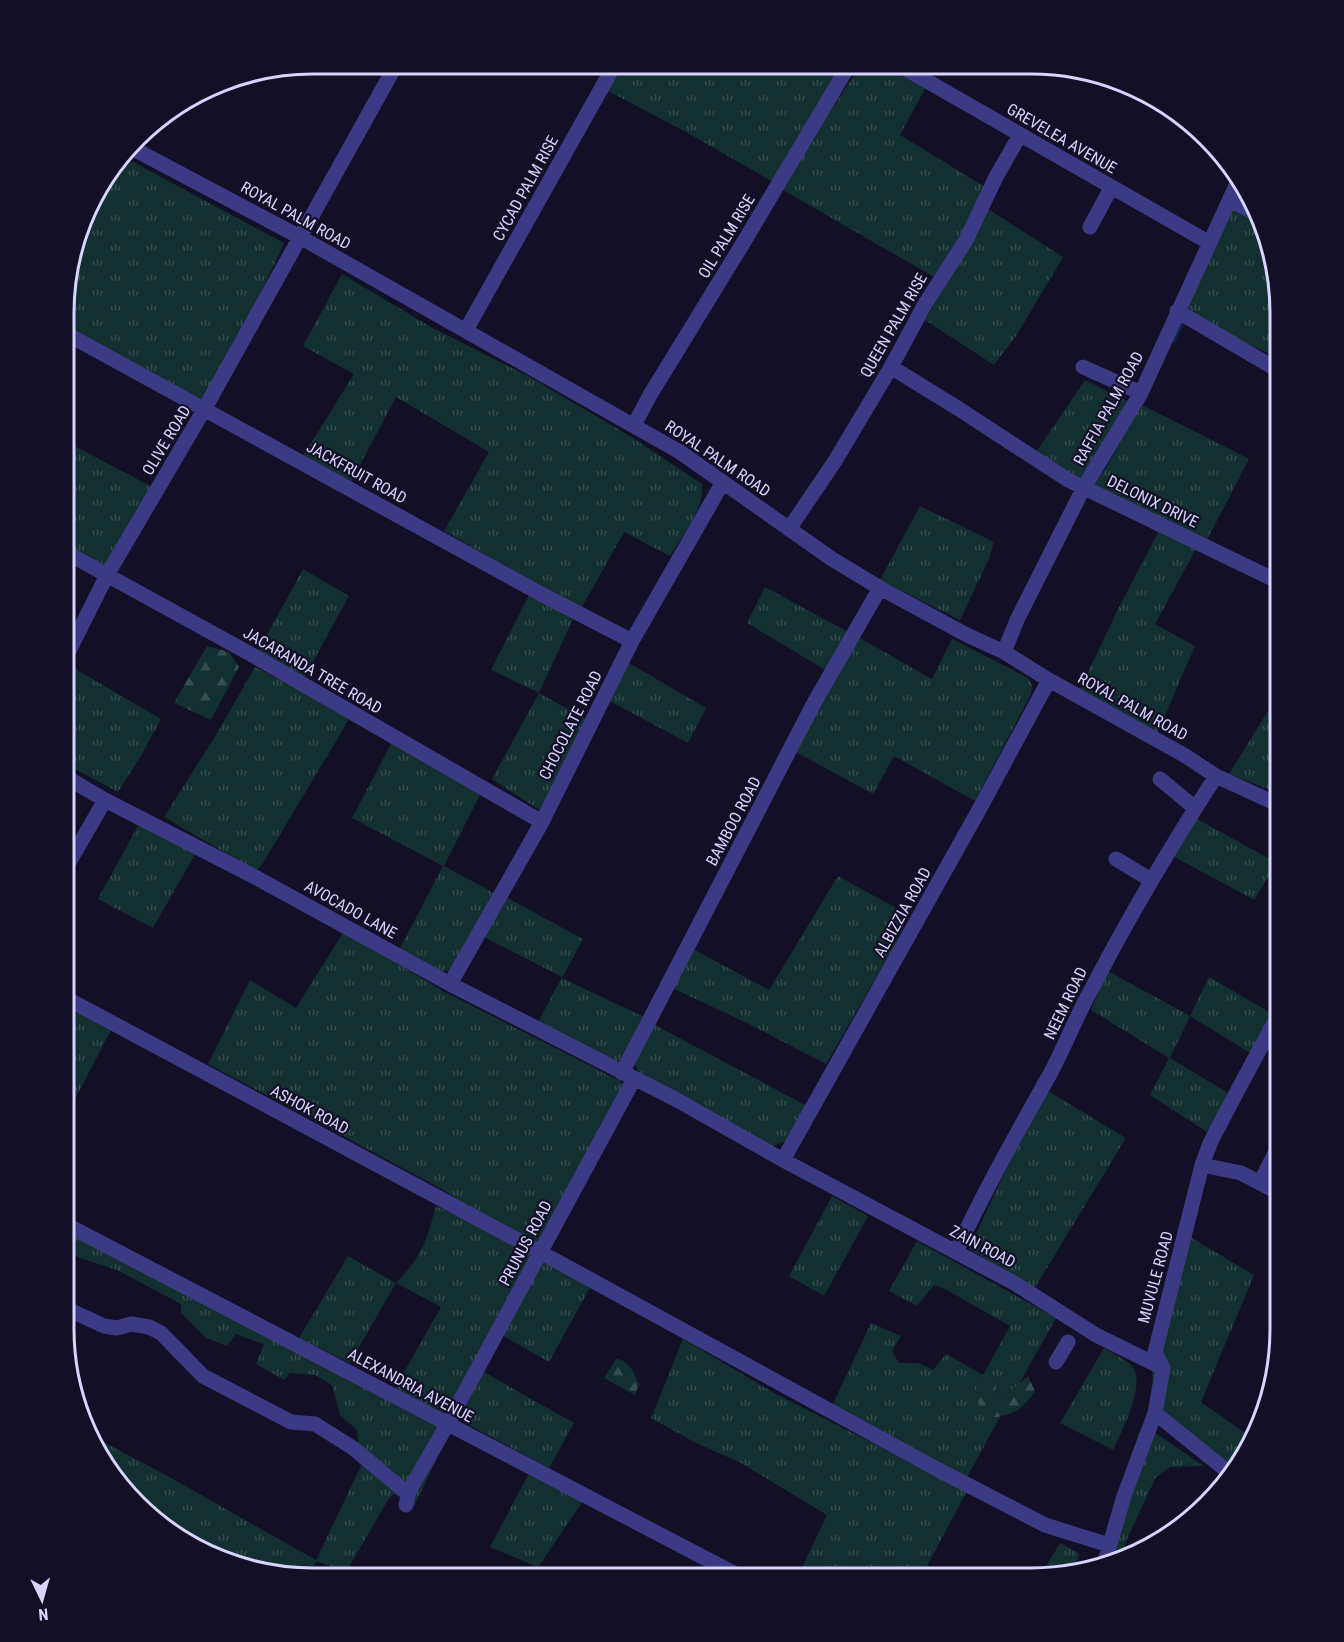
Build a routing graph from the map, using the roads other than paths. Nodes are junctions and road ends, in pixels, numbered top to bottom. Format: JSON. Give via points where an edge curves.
{"nodes":[{"id":1,"x":386,"y":73,"type":"edge"},
{"id":2,"x":610,"y":73,"type":"edge"},
{"id":3,"x":844,"y":73,"type":"edge"},
{"id":4,"x":915,"y":73,"type":"edge"},
{"id":5,"x":1020,"y":135,"type":"junction"},
{"id":6,"x":137,"y":151,"type":"edge"},
{"id":7,"x":1111,"y":188,"type":"junction"},
{"id":8,"x":1235,"y":188,"type":"edge"},
{"id":9,"x":1230,"y":200,"type":"junction"},
{"id":10,"x":1247,"y":208,"type":"edge"},
{"id":11,"x":1090,"y":227,"type":"dead end"},
{"id":12,"x":300,"y":237,"type":"junction"},
{"id":13,"x":1208,"y":242,"type":"junction"},
{"id":14,"x":1177,"y":311,"type":"junction"},
{"id":15,"x":466,"y":330,"type":"junction"},
{"id":16,"x":74,"y":338,"type":"edge"},
{"id":17,"x":1270,"y":366,"type":"edge"},
{"id":18,"x":891,"y":367,"type":"junction"},
{"id":19,"x":1083,"y":367,"type":"dead end"},
{"id":20,"x":1141,"y":393,"type":"junction"},
{"id":21,"x":205,"y":408,"type":"junction"},
{"id":22,"x":634,"y":426,"type":"junction"},
{"id":23,"x":723,"y":482,"type":"junction"},
{"id":24,"x":1084,"y":487,"type":"junction"},
{"id":25,"x":789,"y":529,"type":"junction"},
{"id":26,"x":74,"y":557,"type":"edge"},
{"id":27,"x":107,"y":575,"type":"junction"},
{"id":28,"x":1270,"y":578,"type":"edge"},
{"id":29,"x":880,"y":588,"type":"junction"},
{"id":30,"x":632,"y":641,"type":"junction"},
{"id":31,"x":74,"y":642,"type":"edge"},
{"id":32,"x":1004,"y":652,"type":"junction"},
{"id":33,"x":1049,"y":680,"type":"junction"},
{"id":34,"x":1216,"y":776,"type":"junction"},
{"id":35,"x":1160,"y":779,"type":"dead end"},
{"id":36,"x":74,"y":782,"type":"edge"},
{"id":37,"x":105,"y":800,"type":"junction"},
{"id":38,"x":1270,"y":801,"type":"edge"},
{"id":39,"x":1195,"y":808,"type":"junction"},
{"id":40,"x":542,"y":822,"type":"junction"},
{"id":41,"x":74,"y":854,"type":"edge"},
{"id":42,"x":1116,"y":859,"type":"dead end"},
{"id":43,"x":1151,"y":880,"type":"junction"},
{"id":44,"x":450,"y":984,"type":"junction"},
{"id":45,"x":74,"y":1002,"type":"edge"},
{"id":46,"x":1270,"y":1029,"type":"edge"},
{"id":47,"x":628,"y":1076,"type":"junction"},
{"id":48,"x":783,"y":1160,"type":"junction"},
{"id":49,"x":1270,"y":1163,"type":"edge"},
{"id":50,"x":1202,"y":1165,"type":"junction"},
{"id":51,"x":1260,"y":1183,"type":"junction"},
{"id":52,"x":1270,"y":1188,"type":"edge"},
{"id":53,"x":74,"y":1229,"type":"edge"},
{"id":54,"x":540,"y":1252,"type":"junction"},
{"id":55,"x":956,"y":1252,"type":"junction"},
{"id":56,"x":74,"y":1312,"type":"edge"},
{"id":57,"x":1073,"y":1334,"type":"junction"},
{"id":58,"x":1056,"y":1362,"type":"dead end"},
{"id":59,"x":1163,"y":1368,"type":"junction"},
{"id":60,"x":1155,"y":1413,"type":"junction"},
{"id":61,"x":447,"y":1425,"type":"junction"},
{"id":62,"x":1225,"y":1469,"type":"edge"},
{"id":63,"x":1109,"y":1545,"type":"junction"},
{"id":64,"x":1106,"y":1556,"type":"edge"},
{"id":65,"x":724,"y":1568,"type":"edge"}],
"edges":[{"from":1,"to":12,"type":"street","name":"OLIVE ROAD"},
{"from":2,"to":15,"type":"street","name":"CYCAD PALM RISE"},
{"from":3,"to":22,"type":"street","name":"OIL PALM RISE"},
{"from":4,"to":5,"type":"street","name":"GREVELEA AVENUE"},
{"from":5,"to":7,"type":"street","name":"GREVELEA AVENUE"},
{"from":5,"to":18,"type":"street","name":"QUEEN PALM RISE","via":[[966,240]]},
{"from":6,"to":12,"type":"street","name":"ROYAL PALM ROAD"},
{"from":7,"to":11,"type":"street"},
{"from":7,"to":13,"type":"street","name":"GREVELEA AVENUE"},
{"from":8,"to":9,"type":"street","name":"RAFFIA PALM ROAD"},
{"from":9,"to":10,"type":"street"},
{"from":9,"to":13,"type":"street","name":"RAFFIA PALM ROAD"},
{"from":12,"to":15,"type":"street","name":"ROYAL PALM ROAD"},
{"from":12,"to":21,"type":"street","name":"OLIVE ROAD"},
{"from":13,"to":14,"type":"street","name":"RAFFIA PALM ROAD"},
{"from":14,"to":17,"type":"street"},
{"from":14,"to":20,"type":"street","name":"RAFFIA PALM ROAD"},
{"from":15,"to":22,"type":"street","name":"ROYAL PALM ROAD"},
{"from":16,"to":21,"type":"street","name":"JACKFRUIT ROAD"},
{"from":18,"to":24,"type":"street","name":"DELONIX DRIVE"},
{"from":18,"to":25,"type":"street","name":"QUEEN PALM RISE"},
{"from":19,"to":20,"type":"street"},
{"from":20,"to":24,"type":"street","name":"RAFFIA PALM ROAD"},
{"from":21,"to":27,"type":"street","name":"OLIVE ROAD"},
{"from":21,"to":30,"type":"street","name":"JACKFRUIT ROAD"},
{"from":22,"to":23,"type":"street","name":"ROYAL PALM ROAD"},
{"from":23,"to":25,"type":"street","name":"ROYAL PALM ROAD"},
{"from":23,"to":30,"type":"street","name":"CHOCOLATE ROAD"},
{"from":24,"to":28,"type":"street","name":"DELONIX DRIVE"},
{"from":24,"to":32,"type":"street","name":"RAFFIA PALM ROAD"},
{"from":25,"to":29,"type":"street","name":"ROYAL PALM ROAD"},
{"from":26,"to":27,"type":"street","name":"JACARANDA TREE ROAD"},
{"from":27,"to":31,"type":"street","name":"OLIVE ROAD"},
{"from":27,"to":40,"type":"street","name":"JACARANDA TREE ROAD"},
{"from":29,"to":32,"type":"street","name":"ROYAL PALM ROAD"},
{"from":29,"to":47,"type":"street","name":"BAMBOO ROAD","via":[[814,704]]},
{"from":30,"to":40,"type":"street","name":"CHOCOLATE ROAD"},
{"from":32,"to":33,"type":"street","name":"ROYAL PALM ROAD"},
{"from":33,"to":34,"type":"street","name":"ROYAL PALM ROAD"},
{"from":33,"to":48,"type":"street","name":"ALBIZZIA ROAD"},
{"from":34,"to":38,"type":"street","name":"ROYAL PALM ROAD"},
{"from":34,"to":39,"type":"street","name":"NEEM ROAD"},
{"from":35,"to":39,"type":"street"},
{"from":36,"to":37,"type":"street","name":"AVOCADO LANE"},
{"from":37,"to":41,"type":"street"},
{"from":37,"to":44,"type":"street","name":"AVOCADO LANE"},
{"from":39,"to":43,"type":"street","name":"NEEM ROAD"},
{"from":40,"to":44,"type":"street","name":"CHOCOLATE ROAD"},
{"from":42,"to":43,"type":"street"},
{"from":43,"to":55,"type":"street","name":"NEEM ROAD"},
{"from":44,"to":47,"type":"street","name":"AVOCADO LANE"},
{"from":45,"to":54,"type":"street","name":"ASHOK ROAD"},
{"from":46,"to":50,"type":"street","name":"MUVULE ROAD"},
{"from":47,"to":48,"type":"street","name":"ZAIN ROAD"},
{"from":47,"to":54,"type":"street","name":"PRUNUS ROAD"},
{"from":48,"to":55,"type":"street","name":"ZAIN ROAD"},
{"from":49,"to":51,"type":"street"},
{"from":50,"to":51,"type":"street","via":[[1241,1173]]},
{"from":50,"to":59,"type":"street","name":"MUVULE ROAD","via":[[1155,1352]]},
{"from":51,"to":52,"type":"street"},
{"from":53,"to":61,"type":"street","name":"ALEXANDRIA AVENUE"},
{"from":54,"to":61,"type":"street","name":"PRUNUS ROAD"},
{"from":54,"to":63,"type":"street","name":"ASHOK ROAD","via":[[1045,1525]]},
{"from":55,"to":57,"type":"street","name":"ZAIN ROAD","via":[[1016,1284]]},
{"from":56,"to":61,"type":"street","name":"PRUNUS ROAD","via":[[104,1326],[131,1324],[161,1333],[203,1376],[291,1422],[315,1424],[353,1448],[402,1489],[407,1498]]},
{"from":57,"to":58,"type":"street"},
{"from":57,"to":59,"type":"street","name":"ZAIN ROAD","via":[[1096,1335]]},
{"from":59,"to":60,"type":"street","name":"MUVULE ROAD"},
{"from":60,"to":62,"type":"street"},
{"from":60,"to":63,"type":"street","name":"MUVULE ROAD"},
{"from":61,"to":65,"type":"street","name":"ALEXANDRIA AVENUE"},
{"from":63,"to":64,"type":"street","name":"MUVULE ROAD"}]}
